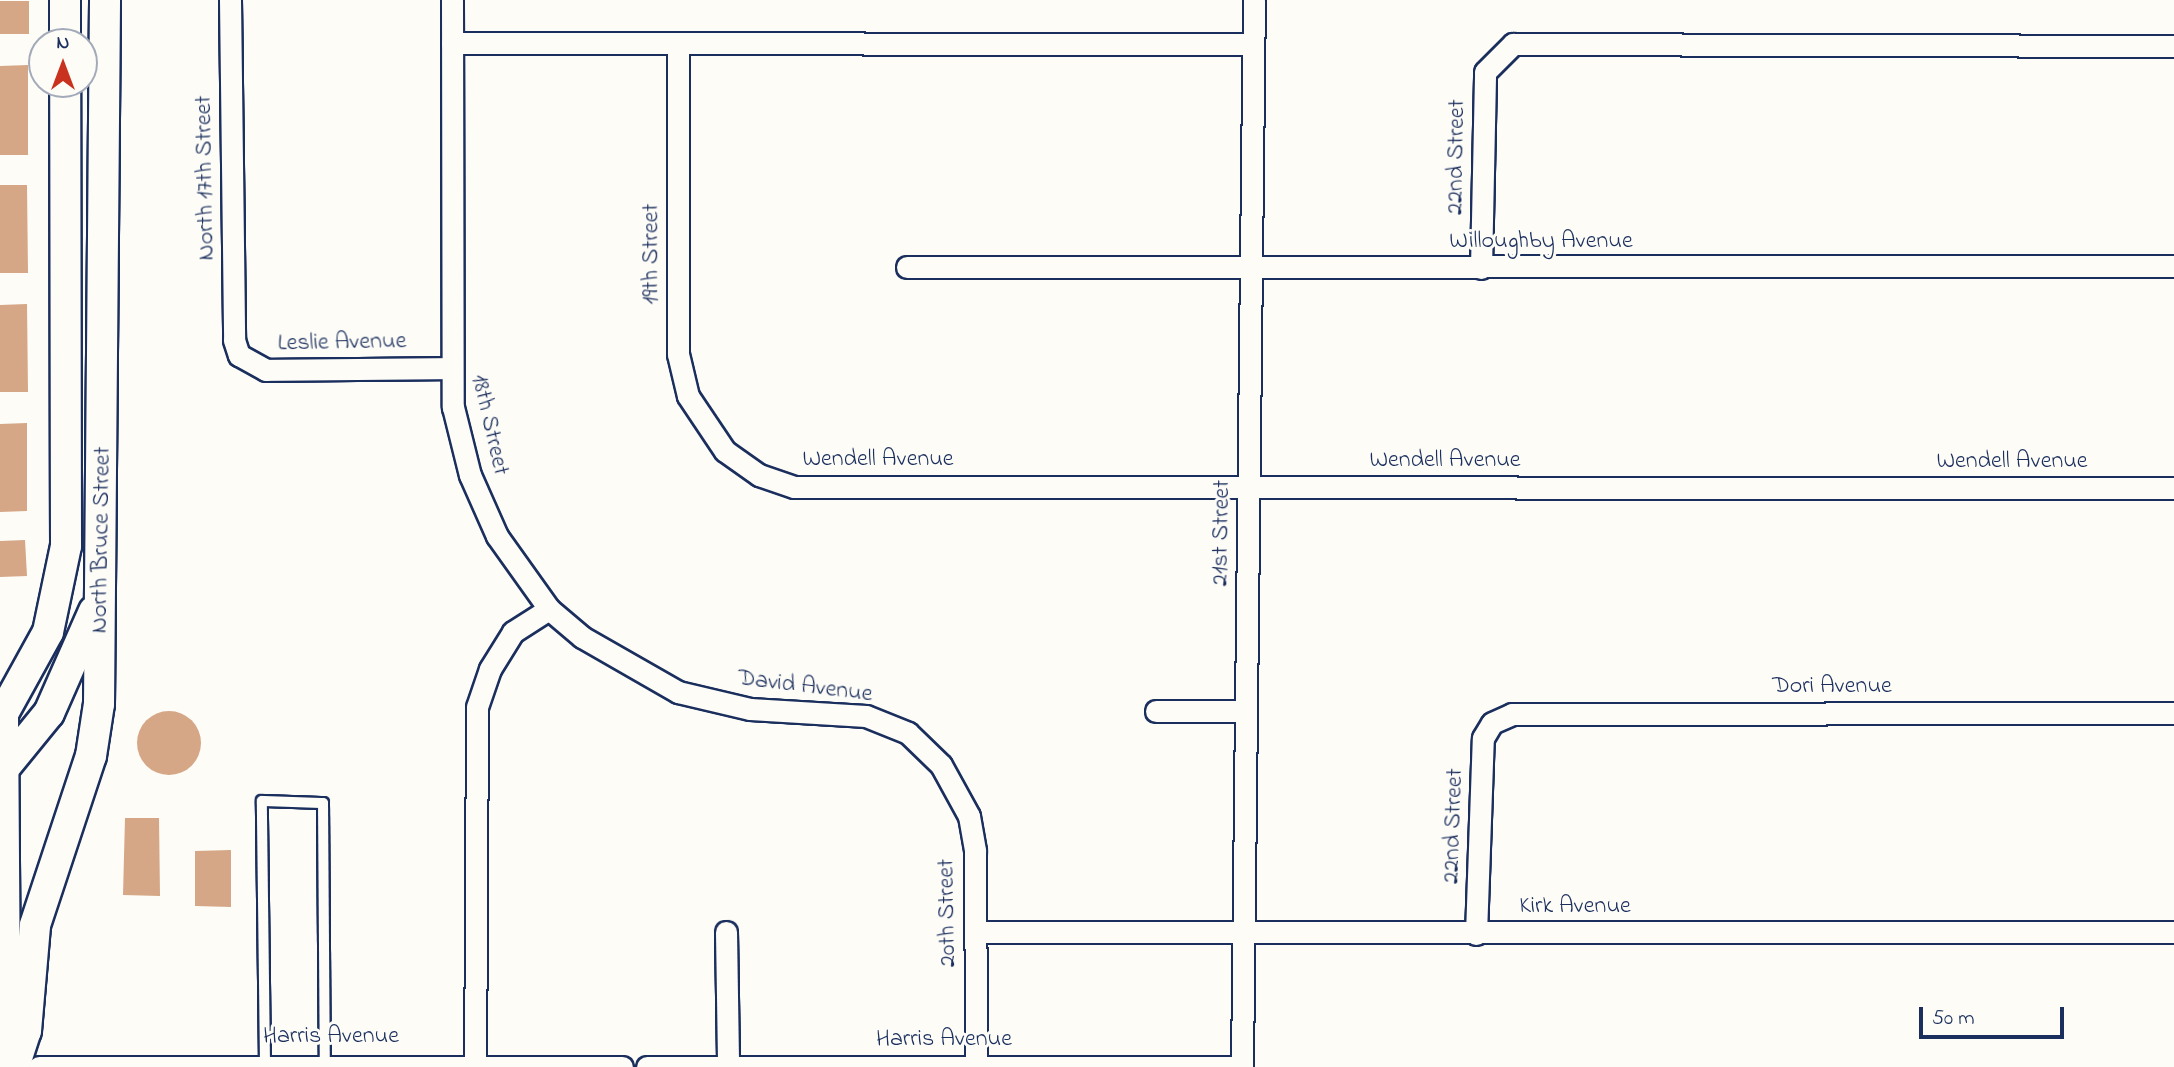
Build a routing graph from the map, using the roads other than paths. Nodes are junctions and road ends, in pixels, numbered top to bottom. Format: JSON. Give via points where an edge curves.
{"nodes":[{"id":1,"x":65,"y":0,"type":"edge"},
{"id":2,"x":105,"y":0,"type":"edge"},
{"id":3,"x":230,"y":0,"type":"edge"},
{"id":4,"x":452,"y":0,"type":"edge"},
{"id":5,"x":1254,"y":0,"type":"edge"},
{"id":6,"x":65,"y":28,"type":"edge"},
{"id":7,"x":452,"y":43,"type":"junction"},
{"id":8,"x":678,"y":44,"type":"junction"},
{"id":9,"x":1253,"y":44,"type":"junction"},
{"id":10,"x":2174,"y":46,"type":"edge"},
{"id":11,"x":65,"y":98,"type":"edge"},
{"id":12,"x":2174,"y":266,"type":"edge"},
{"id":13,"x":907,"y":267,"type":"dead end"},
{"id":14,"x":1251,"y":267,"type":"junction"},
{"id":15,"x":1481,"y":268,"type":"junction"},
{"id":16,"x":239,"y":355,"type":"joint"},
{"id":17,"x":449,"y":368,"type":"junction"},
{"id":18,"x":725,"y":451,"type":"joint"},
{"id":19,"x":1248,"y":487,"type":"junction"},
{"id":20,"x":2174,"y":488,"type":"edge"},
{"id":21,"x":102,"y":587,"type":"junction"},
{"id":22,"x":549,"y":609,"type":"junction"},
{"id":23,"x":1156,"y":711,"type":"dead end"},
{"id":24,"x":1246,"y":711,"type":"junction"},
{"id":25,"x":2174,"y":713,"type":"edge"},
{"id":26,"x":1,"y":718,"type":"edge"},
{"id":27,"x":1492,"y":723,"type":"joint"},
{"id":28,"x":941,"y":765,"type":"joint"},
{"id":29,"x":2,"y":772,"type":"edge"},
{"id":30,"x":726,"y":932,"type":"dead end"},
{"id":31,"x":975,"y":932,"type":"junction"},
{"id":32,"x":2174,"y":932,"type":"edge"},
{"id":33,"x":1244,"y":933,"type":"junction"},
{"id":34,"x":2,"y":934,"type":"edge"},
{"id":35,"x":1476,"y":934,"type":"junction"},
{"id":36,"x":265,"y":1063,"type":"junction"},
{"id":37,"x":326,"y":1063,"type":"junction"},
{"id":38,"x":475,"y":1064,"type":"junction"},
{"id":39,"x":728,"y":1066,"type":"edge"},
{"id":40,"x":1242,"y":1066,"type":"edge"},
{"id":41,"x":13,"y":1067,"type":"edge"},
{"id":42,"x":39,"y":1067,"type":"edge"},
{"id":43,"x":622,"y":1067,"type":"edge"},
{"id":44,"x":647,"y":1067,"type":"edge"},
{"id":45,"x":976,"y":1067,"type":"edge"}],
"edges":[{"from":1,"to":6,"type":"main road"},
{"from":2,"to":21,"type":"main road","name":"North Bruce Street"},
{"from":3,"to":16,"type":"street","name":"North 17th Street","via":[[234,340]]},
{"from":4,"to":7,"type":"street","name":"18th Street"},
{"from":5,"to":9,"type":"street","name":"21st Street"},
{"from":7,"to":8,"type":"street"},
{"from":7,"to":17,"type":"street","name":"18th Street"},
{"from":8,"to":9,"type":"street"},
{"from":8,"to":18,"type":"street","name":"19th Street","via":[[678,354],[688,397]]},
{"from":9,"to":14,"type":"street","name":"21st Street"},
{"from":10,"to":15,"type":"street","name":"22nd Street","via":[[1513,44],[1500,51],[1485,72]]},
{"from":11,"to":26,"type":"main road","name":"North Bruce Street","via":[[66,547],[48,632]]},
{"from":12,"to":15,"type":"street","name":"Willoughby Avenue"},
{"from":13,"to":14,"type":"street","name":"Willoughby Avenue"},
{"from":14,"to":15,"type":"street","name":"Willoughby Avenue"},
{"from":14,"to":19,"type":"street","name":"21st Street"},
{"from":16,"to":17,"type":"street","name":"Leslie Avenue","via":[[266,370]]},
{"from":17,"to":22,"type":"street","name":"18th Street","via":[[470,475],[497,537]]},
{"from":18,"to":19,"type":"street","name":"Wendell Avenue","via":[[759,475],[794,487]]},
{"from":19,"to":20,"type":"street","name":"Wendell Avenue"},
{"from":19,"to":24,"type":"street","name":"21st Street"},
{"from":21,"to":29,"type":"main road","via":[[64,687]]},
{"from":21,"to":41,"type":"main road","name":"North Bruce Street","via":[[99,704],[91,756],[41,899],[27,967],[26,1031]]},
{"from":22,"to":28,"type":"street","name":"David Avenue","via":[[582,637],[678,692],[750,709],[866,716],[908,733]]},
{"from":22,"to":38,"type":"street","via":[[513,632],[490,669],[477,707]]},
{"from":23,"to":24,"type":"street"},
{"from":24,"to":33,"type":"street","name":"21st Street"},
{"from":25,"to":27,"type":"street","name":"Dori Avenue","via":[[1511,714]]},
{"from":26,"to":29,"type":"main road","name":"North Bruce Street"},
{"from":27,"to":35,"type":"street","name":"22nd Street","via":[[1483,738]]},
{"from":28,"to":31,"type":"street","name":"20th Street","via":[[969,817]]},
{"from":29,"to":34,"type":"main road","name":"North Bruce Street"},
{"from":30,"to":39,"type":"street"},
{"from":31,"to":33,"type":"street","name":"Kirk Avenue"},
{"from":31,"to":45,"type":"street","name":"20th Street"},
{"from":32,"to":35,"type":"street","name":"Kirk Avenue"},
{"from":33,"to":35,"type":"street","name":"Kirk Avenue"},
{"from":33,"to":40,"type":"street","name":"21st Street"},
{"from":34,"to":41,"type":"main road","name":"North Bruce Street","via":[[5,1033]]},
{"from":36,"to":37,"type":"street","name":"Harris Avenue"},
{"from":36,"to":37,"type":"lane","via":[[262,801],[323,803]]},
{"from":36,"to":42,"type":"street","name":"Harris Avenue"},
{"from":37,"to":38,"type":"street","name":"Harris Avenue"},
{"from":38,"to":43,"type":"street","name":"Harris Avenue"},
{"from":39,"to":44,"type":"street","name":"Harris Avenue"},
{"from":39,"to":45,"type":"street","name":"Harris Avenue"},
{"from":40,"to":45,"type":"street","name":"Harris Avenue"}]}
